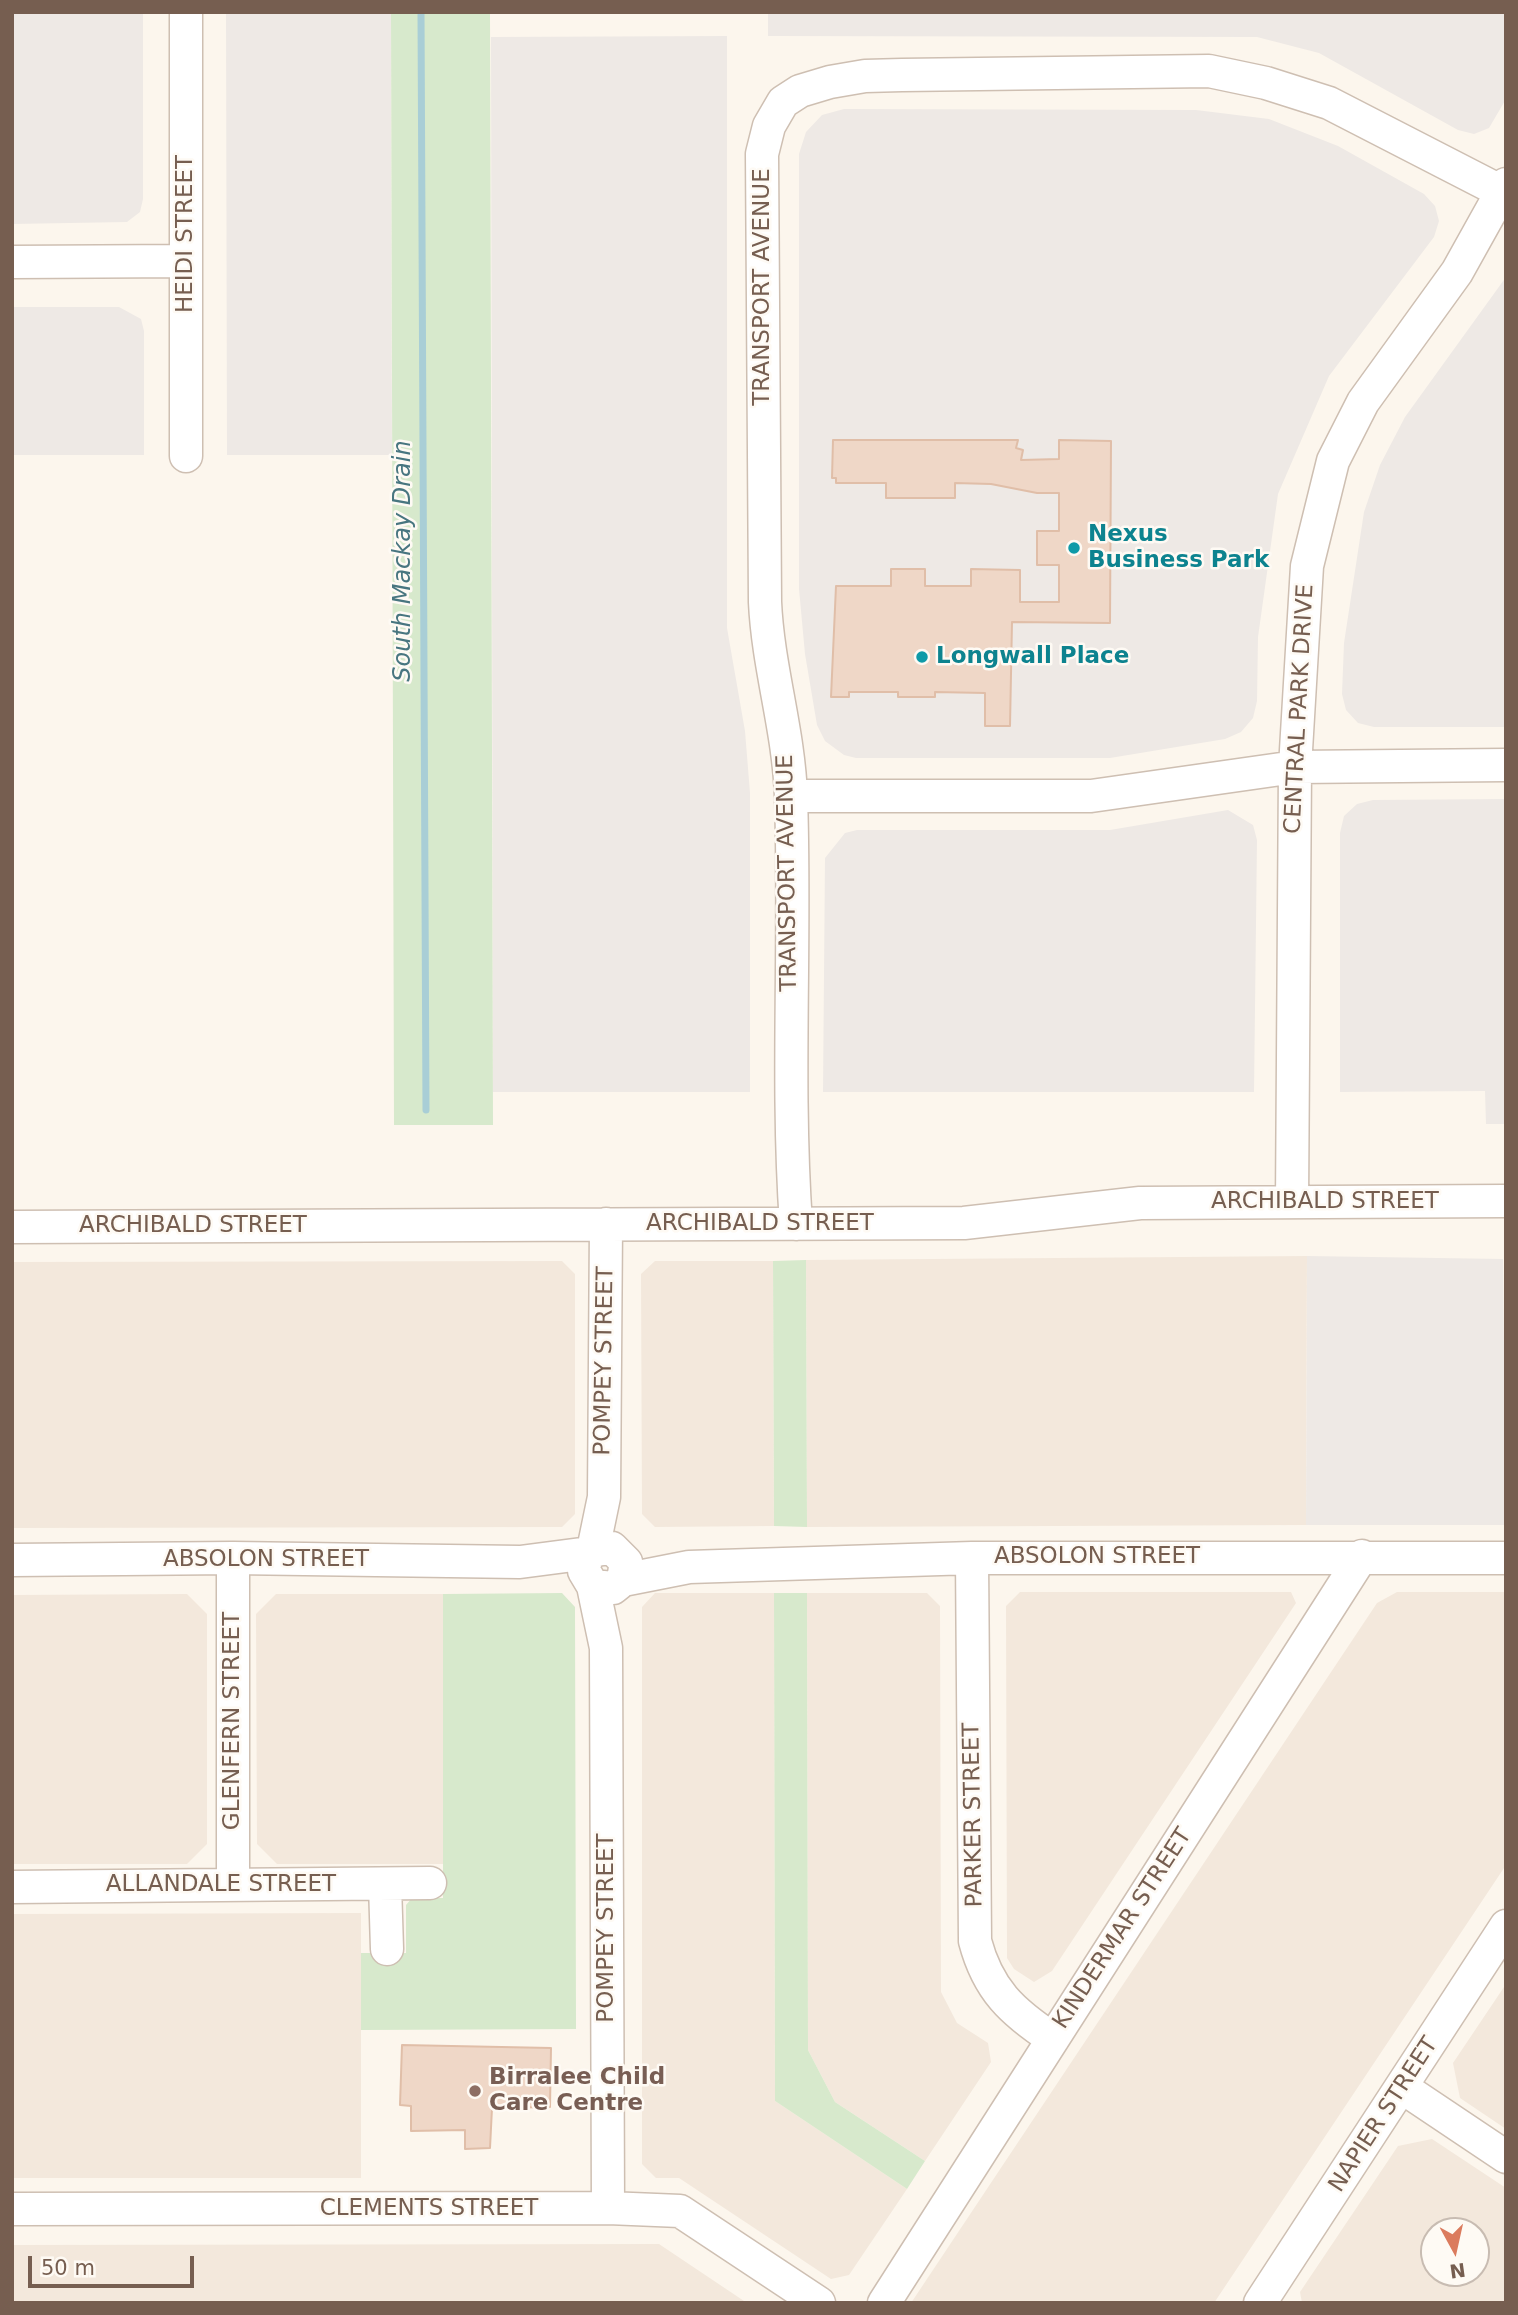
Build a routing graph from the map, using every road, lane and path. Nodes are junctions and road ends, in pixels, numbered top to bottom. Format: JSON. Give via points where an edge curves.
{"nodes":[{"id":1,"x":186,"y":12,"type":"edge"},
{"id":2,"x":1504,"y":188,"type":"edge"},
{"id":3,"x":12,"y":261,"type":"edge"},
{"id":4,"x":186,"y":261,"type":"junction"},
{"id":5,"x":186,"y":456,"type":"dead end"},
{"id":6,"x":1506,"y":765,"type":"edge"},
{"id":7,"x":1295,"y":767,"type":"junction"},
{"id":8,"x":791,"y":796,"type":"junction"},
{"id":9,"x":1292,"y":1202,"type":"junction"},
{"id":10,"x":1506,"y":1202,"type":"edge"},
{"id":11,"x":606,"y":1224,"type":"junction"},
{"id":12,"x":796,"y":1224,"type":"junction"},
{"id":13,"x":12,"y":1227,"type":"edge"},
{"id":14,"x":1362,"y":1556,"type":"junction"},
{"id":15,"x":233,"y":1558,"type":"junction"},
{"id":16,"x":972,"y":1558,"type":"junction"},
{"id":17,"x":1506,"y":1558,"type":"edge"},
{"id":18,"x":12,"y":1560,"type":"edge"},
{"id":19,"x":605,"y":1567,"type":"junction"},
{"id":20,"x":233,"y":1884,"type":"junction"},
{"id":21,"x":385,"y":1884,"type":"junction"},
{"id":22,"x":430,"y":1884,"type":"dead end"},
{"id":23,"x":12,"y":1887,"type":"edge"},
{"id":24,"x":1506,"y":1926,"type":"edge"},
{"id":25,"x":387,"y":1950,"type":"dead end"},
{"id":26,"x":1053,"y":2039,"type":"junction"},
{"id":27,"x":1403,"y":2088,"type":"junction"},
{"id":28,"x":1506,"y":2157,"type":"edge"},
{"id":29,"x":608,"y":2208,"type":"junction"},
{"id":30,"x":12,"y":2209,"type":"edge"},
{"id":31,"x":819,"y":2303,"type":"edge"},
{"id":32,"x":884,"y":2303,"type":"edge"},
{"id":33,"x":1260,"y":2303,"type":"edge"}],
"edges":[{"from":1,"to":4,"type":"street","name":"HEIDI STREET"},
{"from":2,"to":7,"type":"street","name":"CENTRAL PARK DRIVE","via":[[1457,272],[1363,402],[1333,461],[1307,566]]},
{"from":2,"to":8,"type":"street","name":"TRANSPORT AVENUE","via":[[1329,103],[1209,71],[865,76],[800,91],[783,102],[769,126],[762,155],[765,602],[767,647]]},
{"from":3,"to":4,"type":"street"},
{"from":4,"to":5,"type":"street","name":"HEIDI STREET"},
{"from":6,"to":7,"type":"street"},
{"from":7,"to":8,"type":"street","via":[[1091,796]]},
{"from":7,"to":9,"type":"street","name":"CENTRAL PARK DRIVE"},
{"from":8,"to":12,"type":"street","name":"TRANSPORT AVENUE","via":[[790,1096]]},
{"from":9,"to":10,"type":"street","name":"ARCHIBALD STREET"},
{"from":9,"to":12,"type":"street","name":"ARCHIBALD STREET","via":[[1140,1203],[964,1223]]},
{"from":11,"to":12,"type":"street","name":"ARCHIBALD STREET"},
{"from":11,"to":13,"type":"street","name":"ARCHIBALD STREET"},
{"from":11,"to":19,"type":"street","name":"POMPEY STREET"},
{"from":14,"to":16,"type":"street","name":"ABSOLON STREET"},
{"from":14,"to":17,"type":"street","name":"ABSOLON STREET"},
{"from":14,"to":26,"type":"street","name":"KINDERMAR STREET"},
{"from":15,"to":18,"type":"street","name":"ABSOLON STREET"},
{"from":15,"to":19,"type":"street","name":"ABSOLON STREET"},
{"from":15,"to":20,"type":"street","name":"GLENFERN STREET"},
{"from":16,"to":19,"type":"street","name":"ABSOLON STREET"},
{"from":16,"to":26,"type":"street","name":"PARKER STREET","via":[[975,1941],[982,1969],[1005,2003]]},
{"from":19,"to":29,"type":"street","name":"POMPEY STREET"},
{"from":20,"to":21,"type":"street","name":"ALLANDALE STREET"},
{"from":20,"to":23,"type":"street","name":"ALLANDALE STREET"},
{"from":21,"to":22,"type":"street","name":"ALLANDALE STREET"},
{"from":21,"to":25,"type":"street"},
{"from":24,"to":27,"type":"street","name":"NAPIER STREET"},
{"from":26,"to":32,"type":"street","name":"KINDERMAR STREET"},
{"from":27,"to":28,"type":"street"},
{"from":27,"to":33,"type":"street","name":"NAPIER STREET"},
{"from":29,"to":30,"type":"street","name":"CLEMENTS STREET"},
{"from":29,"to":31,"type":"street","name":"CLEMENTS STREET","via":[[680,2211]]}]}
